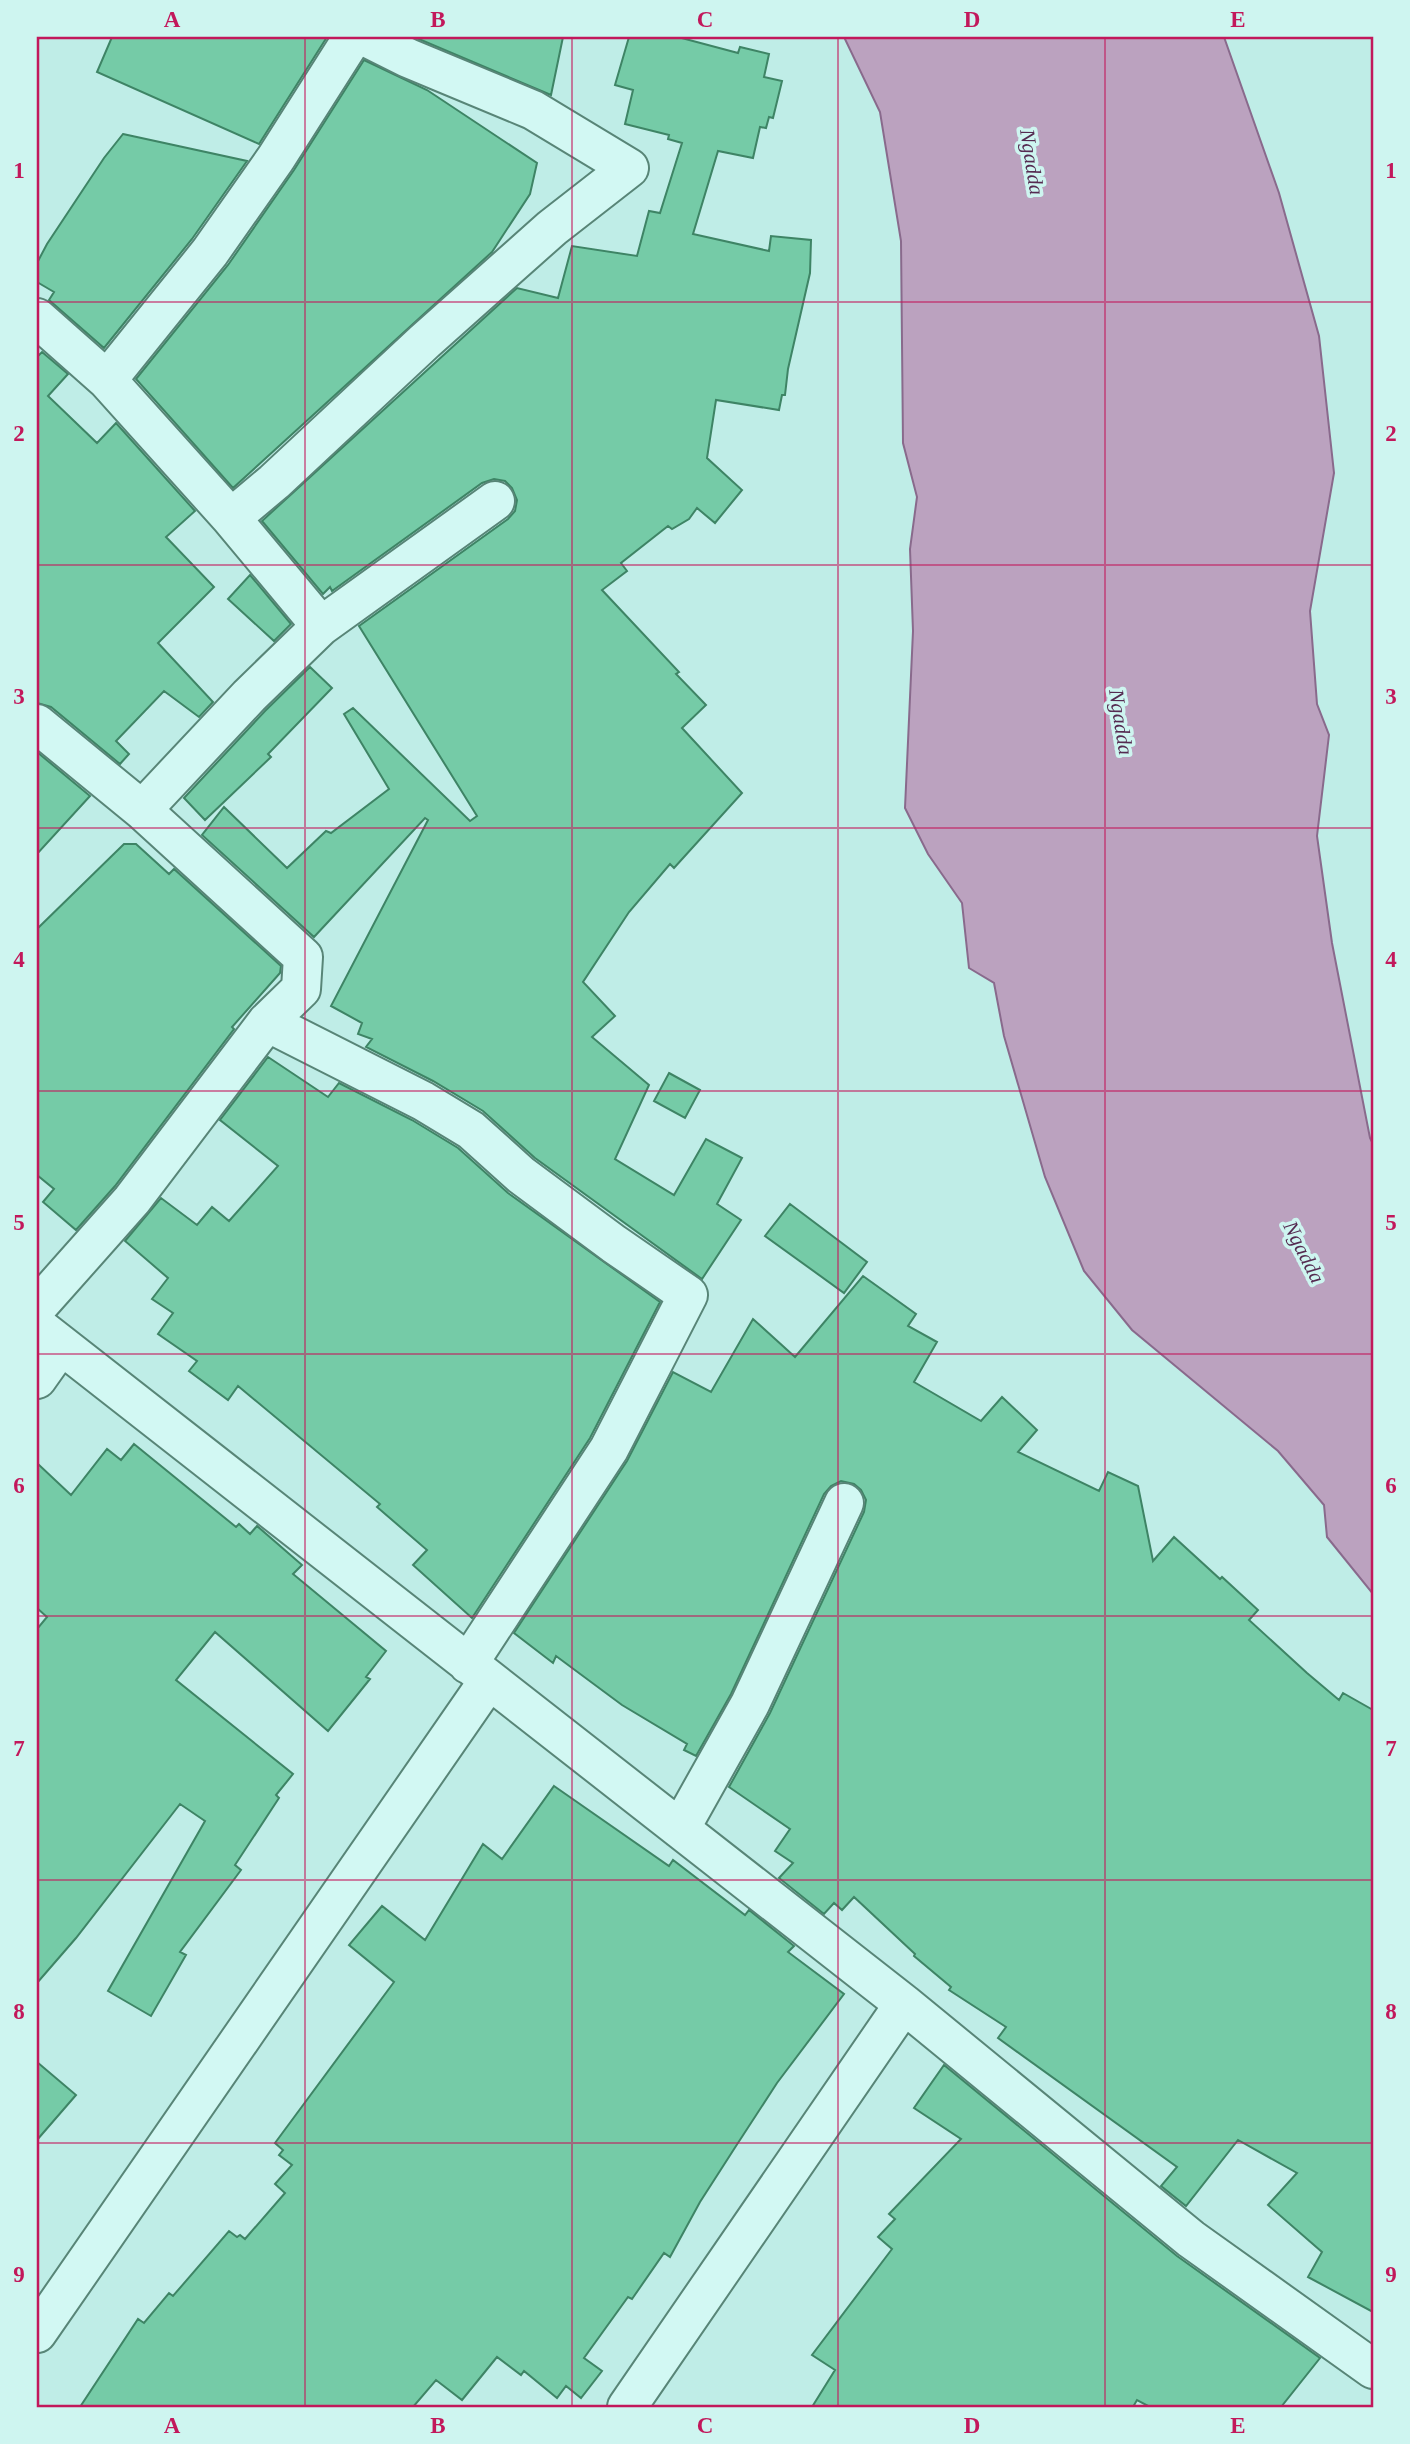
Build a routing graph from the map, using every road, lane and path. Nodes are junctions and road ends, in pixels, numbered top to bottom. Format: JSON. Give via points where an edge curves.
{"nodes":[{"id":1,"x":353,"y":37,"type":"edge"},
{"id":2,"x":366,"y":37,"type":"edge"},
{"id":3,"x":37,"y":318,"type":"edge"},
{"id":4,"x":107,"y":380,"type":"junction"},
{"id":5,"x":495,"y":501,"type":"dead end"},
{"id":6,"x":231,"y":518,"type":"junction"},
{"id":7,"x":321,"y":626,"type":"junction"},
{"id":8,"x":37,"y":724,"type":"edge"},
{"id":9,"x":142,"y":810,"type":"junction"},
{"id":10,"x":267,"y":1022,"type":"junction"},
{"id":11,"x":37,"y":1307,"type":"edge"},
{"id":12,"x":49,"y":1336,"type":"edge"},
{"id":13,"x":37,"y":1379,"type":"edge"},
{"id":14,"x":844,"y":1503,"type":"dead end"},
{"id":15,"x":479,"y":1672,"type":"junction"},
{"id":16,"x":680,"y":1829,"type":"junction"},
{"id":17,"x":904,"y":2004,"type":"junction"},
{"id":18,"x":37,"y":2333,"type":"edge"},
{"id":19,"x":1373,"y":2369,"type":"edge"},
{"id":20,"x":627,"y":2407,"type":"edge"}],
"edges":[{"from":1,"to":4,"type":"street","via":[[210,252]]},
{"from":2,"to":6,"type":"street","via":[[533,110],[629,168],[552,228]]},
{"from":3,"to":4,"type":"street"},
{"from":4,"to":6,"type":"street"},
{"from":5,"to":7,"type":"street"},
{"from":6,"to":7,"type":"street"},
{"from":7,"to":9,"type":"street"},
{"from":8,"to":9,"type":"street"},
{"from":9,"to":10,"type":"street","via":[[303,957],[301,989]]},
{"from":10,"to":11,"type":"street","via":[[132,1200]]},
{"from":10,"to":15,"type":"street","via":[[471,1130],[521,1175],[688,1295],[609,1449]]},
{"from":12,"to":13,"type":"street"},
{"from":12,"to":15,"type":"street"},
{"from":14,"to":16,"type":"street","via":[[750,1704]]},
{"from":15,"to":16,"type":"street"},
{"from":15,"to":18,"type":"street"},
{"from":16,"to":17,"type":"street"},
{"from":17,"to":19,"type":"street","via":[[1191,2239]]},
{"from":17,"to":20,"type":"street"}]}
